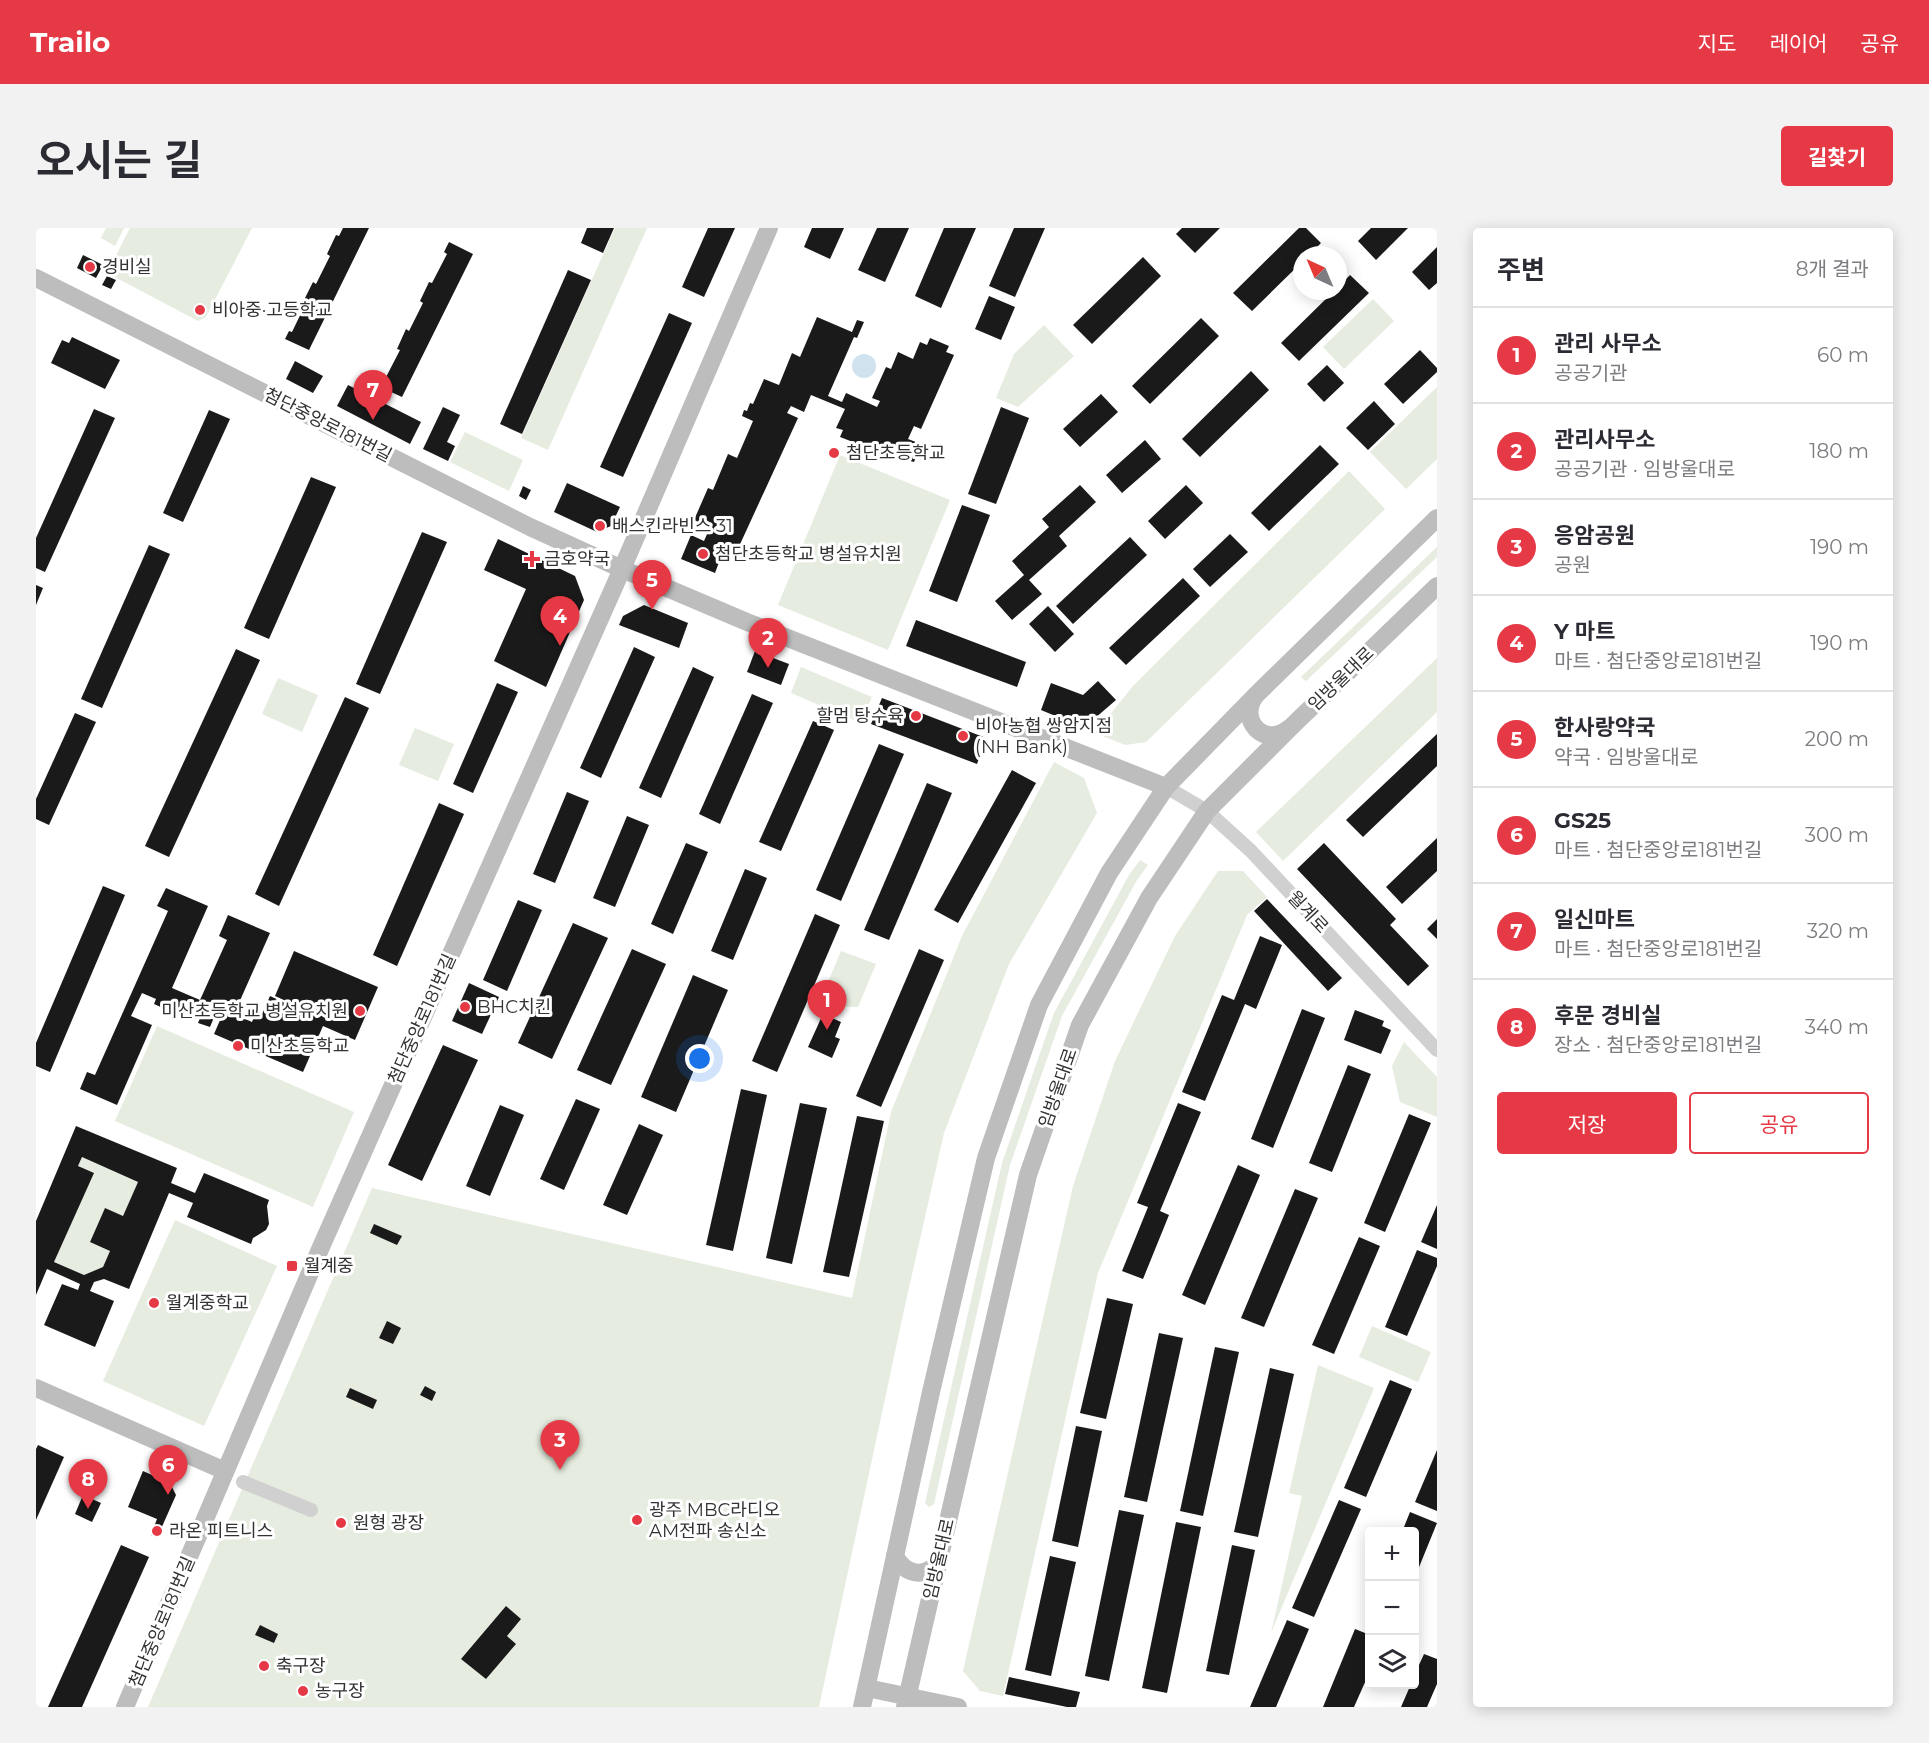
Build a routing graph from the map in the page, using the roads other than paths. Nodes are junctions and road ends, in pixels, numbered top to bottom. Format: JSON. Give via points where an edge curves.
{"nodes":[{"id":1,"x":769,"y":228,"type":"edge"},
{"id":2,"x":36,"y":278,"type":"edge"},
{"id":3,"x":1437,"y":518,"type":"edge"},
{"id":4,"x":622,"y":569,"type":"junction"},
{"id":5,"x":1437,"y":586,"type":"edge"},
{"id":6,"x":1258,"y":693,"type":"junction"},
{"id":7,"x":1291,"y":727,"type":"junction"},
{"id":8,"x":1166,"y":787,"type":"junction"},
{"id":9,"x":1207,"y":811,"type":"junction"},
{"id":10,"x":1437,"y":1050,"type":"edge"},
{"id":11,"x":36,"y":1388,"type":"edge"},
{"id":12,"x":225,"y":1471,"type":"junction"},
{"id":13,"x":243,"y":1482,"type":"dead end"},
{"id":14,"x":311,"y":1510,"type":"dead end"},
{"id":15,"x":895,"y":1556,"type":"junction"},
{"id":16,"x":938,"y":1563,"type":"junction"},
{"id":17,"x":867,"y":1688,"type":"junction"},
{"id":18,"x":906,"y":1702,"type":"edge"},
{"id":19,"x":125,"y":1707,"type":"edge"},
{"id":20,"x":862,"y":1707,"type":"edge"},
{"id":21,"x":958,"y":1707,"type":"edge"}],
"edges":[{"from":1,"to":4,"type":"street","name":"첨단중앙로181번길"},
{"from":2,"to":4,"type":"street","name":"첨단중앙로181번길","via":[[530,527]]},
{"from":3,"to":6,"type":"street"},
{"from":4,"to":8,"type":"street"},
{"from":4,"to":12,"type":"street","name":"첨단중앙로181번길"},
{"from":5,"to":7,"type":"street","name":"임방울대로"},
{"from":6,"to":7,"type":"street","via":[[1249,713],[1254,727],[1274,736]]},
{"from":6,"to":8,"type":"street"},
{"from":7,"to":9,"type":"street","name":"임방울대로"},
{"from":8,"to":9,"type":"street","name":"월계로"},
{"from":8,"to":15,"type":"street","via":[[1109,873],[1039,1005],[986,1158]]},
{"from":9,"to":10,"type":"street","name":"월계로","via":[[1251,851]]},
{"from":9,"to":16,"type":"street","name":"임방울대로","via":[[1149,898],[1080,1025],[1028,1176]]},
{"from":11,"to":12,"type":"street"},
{"from":12,"to":19,"type":"street","name":"첨단중앙로181번길"},
{"from":13,"to":14,"type":"street"},
{"from":15,"to":16,"type":"street","via":[[912,1573],[927,1572]]},
{"from":15,"to":17,"type":"street"},
{"from":16,"to":18,"type":"street","name":"임방울대로"},
{"from":17,"to":18,"type":"street"},
{"from":17,"to":20,"type":"street"},
{"from":18,"to":21,"type":"street"}]}
